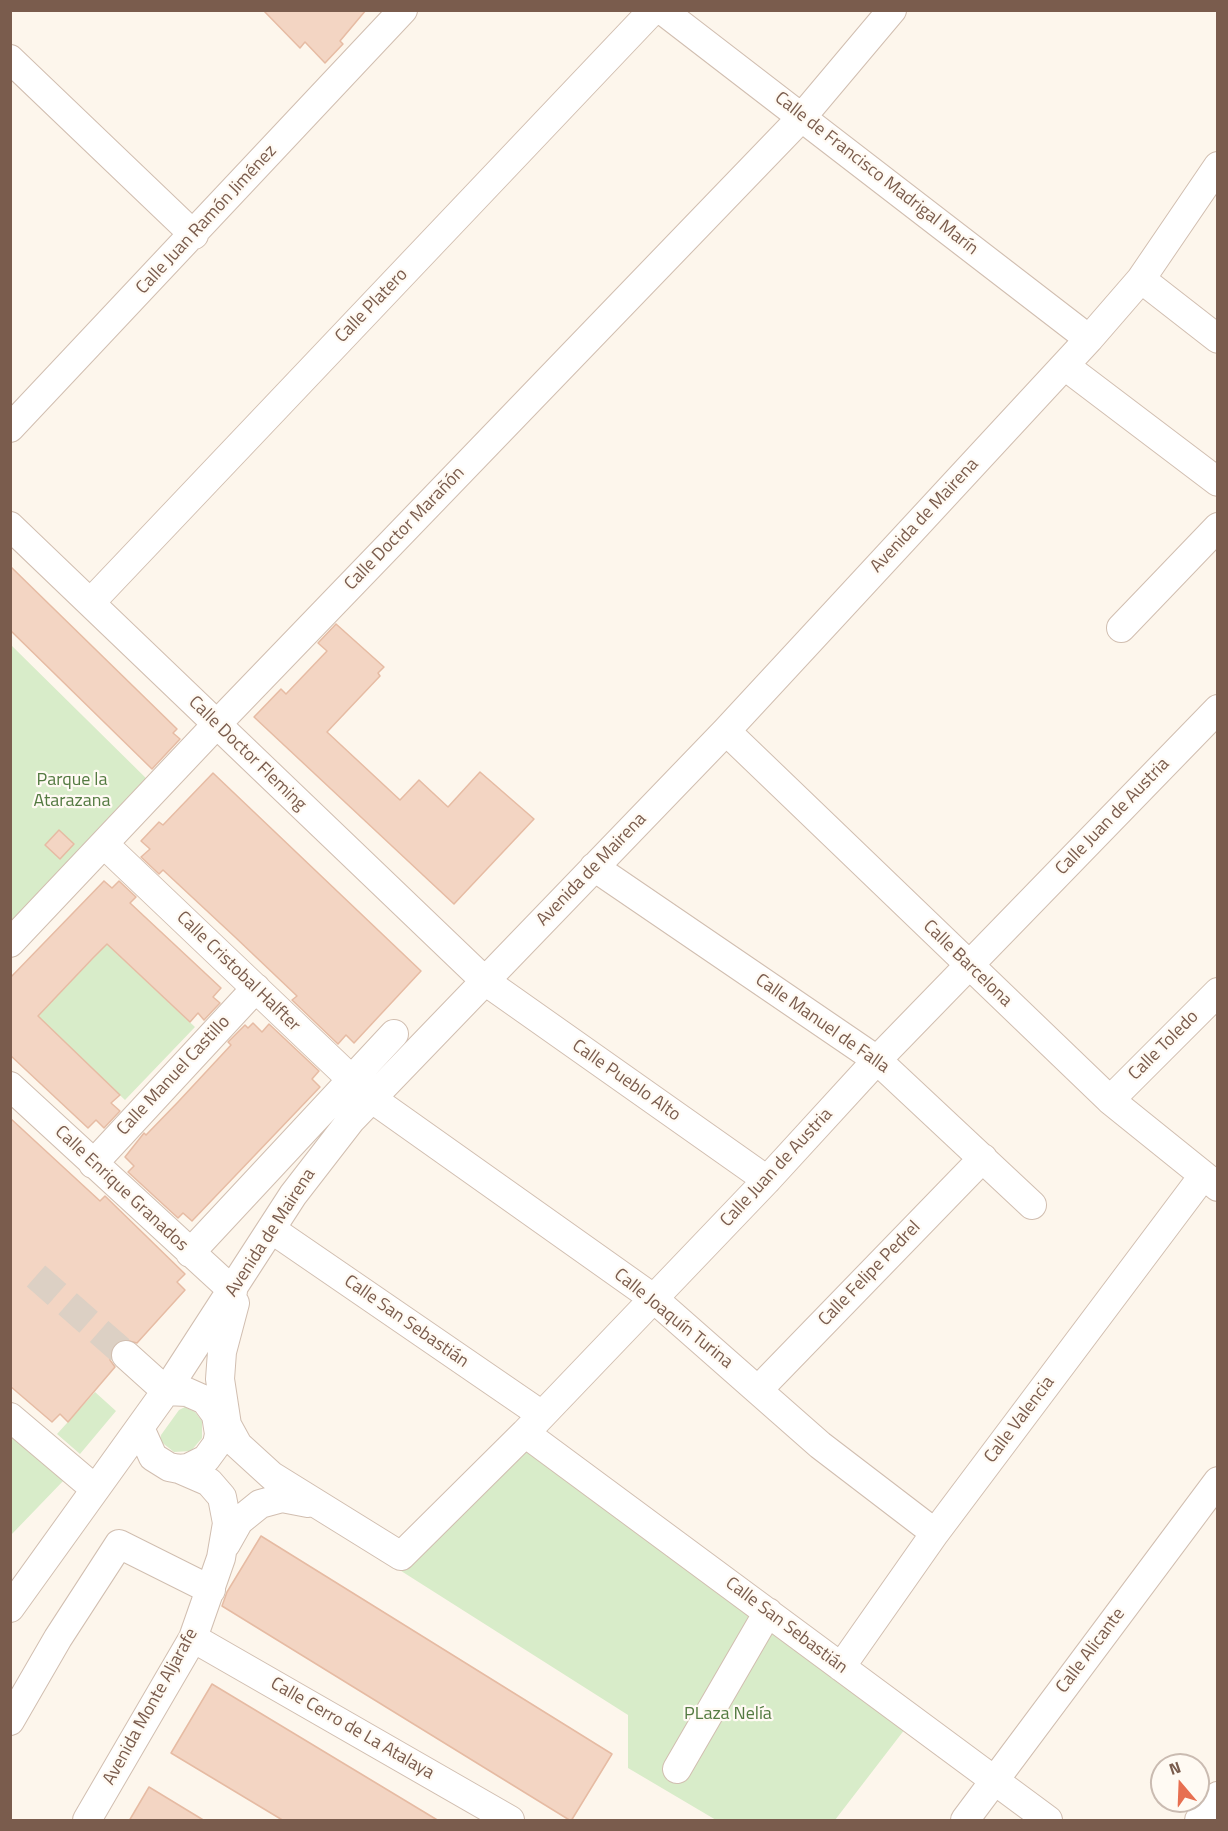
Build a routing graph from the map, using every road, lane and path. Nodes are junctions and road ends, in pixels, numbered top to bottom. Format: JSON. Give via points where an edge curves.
{"nodes":[{"id":1,"x":403,"y":10,"type":"edge"},
{"id":2,"x":653,"y":10,"type":"edge"},
{"id":3,"x":662,"y":10,"type":"edge"},
{"id":4,"x":892,"y":10,"type":"edge"},
{"id":5,"x":10,"y":59,"type":"edge"},
{"id":6,"x":802,"y":117,"type":"junction"},
{"id":7,"x":1218,"y":166,"type":"edge"},
{"id":8,"x":194,"y":235,"type":"junction"},
{"id":9,"x":1141,"y":279,"type":"junction"},
{"id":10,"x":1089,"y":339,"type":"junction"},
{"id":11,"x":1218,"y":339,"type":"edge"},
{"id":12,"x":1065,"y":366,"type":"junction"},
{"id":13,"x":10,"y":428,"type":"edge"},
{"id":14,"x":1218,"y":482,"type":"edge"},
{"id":15,"x":10,"y":525,"type":"edge"},
{"id":16,"x":1218,"y":527,"type":"edge"},
{"id":17,"x":91,"y":602,"type":"junction"},
{"id":18,"x":1121,"y":628,"type":"dead end"},
{"id":19,"x":1218,"y":709,"type":"edge"},
{"id":20,"x":216,"y":725,"type":"junction"},
{"id":21,"x":726,"y":731,"type":"junction"},
{"id":22,"x":105,"y":845,"type":"junction"},
{"id":23,"x":594,"y":867,"type":"junction"},
{"id":24,"x":10,"y":943,"type":"edge"},
{"id":25,"x":969,"y":966,"type":"junction"},
{"id":26,"x":485,"y":981,"type":"junction"},
{"id":27,"x":256,"y":988,"type":"junction"},
{"id":28,"x":1218,"y":992,"type":"edge"},
{"id":29,"x":394,"y":1034,"type":"dead end"},
{"id":30,"x":877,"y":1060,"type":"junction"},
{"id":31,"x":10,"y":1086,"type":"edge"},
{"id":32,"x":362,"y":1089,"type":"junction"},
{"id":33,"x":1110,"y":1100,"type":"junction"},
{"id":34,"x":983,"y":1158,"type":"junction"},
{"id":35,"x":93,"y":1164,"type":"junction"},
{"id":36,"x":767,"y":1180,"type":"junction"},
{"id":37,"x":1210,"y":1182,"type":"edge"},
{"id":38,"x":1032,"y":1204,"type":"dead end"},
{"id":39,"x":271,"y":1229,"type":"junction"},
{"id":40,"x":190,"y":1253,"type":"junction"},
{"id":41,"x":251,"y":1262,"type":"junction"},
{"id":42,"x":233,"y":1292,"type":"junction"},
{"id":43,"x":653,"y":1298,"type":"junction"},
{"id":44,"x":126,"y":1355,"type":"tunnel mouth"},
{"id":45,"x":758,"y":1390,"type":"junction"},
{"id":46,"x":166,"y":1391,"type":"junction"},
{"id":47,"x":212,"y":1407,"type":"junction"},
{"id":48,"x":10,"y":1417,"type":"edge"},
{"id":49,"x":533,"y":1424,"type":"junction"},
{"id":50,"x":140,"y":1428,"type":"junction"},
{"id":51,"x":235,"y":1440,"type":"junction"},
{"id":52,"x":178,"y":1468,"type":"junction"},
{"id":53,"x":1218,"y":1481,"type":"edge"},
{"id":54,"x":209,"y":1482,"type":"junction"},
{"id":55,"x":95,"y":1489,"type":"junction"},
{"id":56,"x":319,"y":1506,"type":"junction"},
{"id":57,"x":242,"y":1508,"type":"junction"},
{"id":58,"x":935,"y":1533,"type":"junction"},
{"id":59,"x":221,"y":1558,"type":"junction"},
{"id":60,"x":211,"y":1590,"type":"junction"},
{"id":61,"x":10,"y":1608,"type":"edge"},
{"id":62,"x":768,"y":1612,"type":"junction"},
{"id":63,"x":193,"y":1638,"type":"junction"},
{"id":64,"x":841,"y":1667,"type":"junction"},
{"id":65,"x":10,"y":1720,"type":"edge"},
{"id":66,"x":677,"y":1769,"type":"dead end"},
{"id":67,"x":994,"y":1781,"type":"junction"},
{"id":68,"x":1218,"y":1796,"type":"edge"},
{"id":69,"x":468,"y":1810,"type":"edge"},
{"id":70,"x":87,"y":1821,"type":"edge"},
{"id":71,"x":510,"y":1821,"type":"edge"},
{"id":72,"x":965,"y":1821,"type":"edge"},
{"id":73,"x":1048,"y":1821,"type":"edge"},
{"id":74,"x":1199,"y":1821,"type":"edge"}],
"edges":[{"from":1,"to":8,"type":"street","name":"Calle Juan Ramón Jiménez"},
{"from":2,"to":17,"type":"street","name":"Calle Platero"},
{"from":3,"to":6,"type":"street","name":"Calle de Francisco Madrigal Marín"},
{"from":4,"to":6,"type":"street","name":"Calle Doctor Marañón"},
{"from":5,"to":8,"type":"street"},
{"from":6,"to":10,"type":"street","name":"Calle de Francisco Madrigal Marín"},
{"from":6,"to":20,"type":"street","name":"Calle Doctor Marañón"},
{"from":7,"to":9,"type":"street","name":"Avenida de Mairena"},
{"from":8,"to":13,"type":"street","name":"Calle Juan Ramón Jiménez"},
{"from":9,"to":10,"type":"street","name":"Avenida de Mairena"},
{"from":9,"to":11,"type":"street"},
{"from":10,"to":12,"type":"street","name":"Avenida de Mairena"},
{"from":12,"to":14,"type":"street"},
{"from":12,"to":21,"type":"street","name":"Avenida de Mairena"},
{"from":15,"to":17,"type":"street","name":"Calle Doctor Fleming"},
{"from":16,"to":18,"type":"street"},
{"from":17,"to":20,"type":"street","name":"Calle Doctor Fleming"},
{"from":19,"to":25,"type":"street","name":"Calle Juan de Austria"},
{"from":20,"to":22,"type":"street","name":"Calle Doctor Marañón"},
{"from":20,"to":26,"type":"street","name":"Calle Doctor Fleming"},
{"from":21,"to":23,"type":"street","name":"Avenida de Mairena"},
{"from":21,"to":25,"type":"street","name":"Calle Barcelona"},
{"from":22,"to":24,"type":"street","name":"Calle Doctor Marañón"},
{"from":22,"to":27,"type":"street","name":"Calle Cristobal Halfter"},
{"from":23,"to":26,"type":"street","name":"Avenida de Mairena"},
{"from":23,"to":30,"type":"street","name":"Calle Manuel de Falla"},
{"from":25,"to":30,"type":"street","name":"Calle Juan de Austria"},
{"from":25,"to":33,"type":"street","name":"Calle Barcelona"},
{"from":26,"to":32,"type":"street","name":"Avenida de Mairena"},
{"from":26,"to":36,"type":"street","name":"Calle Pueblo Alto"},
{"from":27,"to":32,"type":"street","name":"Calle Cristobal Halfter"},
{"from":27,"to":35,"type":"street","name":"Calle Manuel Castillo"},
{"from":28,"to":33,"type":"street","name":"Calle Toledo"},
{"from":29,"to":32,"type":"street"},
{"from":30,"to":34,"type":"street","name":"Calle Manuel de Falla"},
{"from":30,"to":36,"type":"street","name":"Calle Juan de Austria"},
{"from":31,"to":35,"type":"street","name":"Calle Enrique Granados"},
{"from":32,"to":39,"type":"street","name":"Avenida de Mairena"},
{"from":32,"to":40,"type":"street"},
{"from":32,"to":43,"type":"street","name":"Calle Joaquín Turina"},
{"from":33,"to":37,"type":"street","name":"Calle Barcelona"},
{"from":34,"to":38,"type":"street","name":"Calle Manuel de Falla"},
{"from":34,"to":45,"type":"street","name":"Calle Felipe Pedrel"},
{"from":35,"to":40,"type":"street","name":"Calle Enrique Granados"},
{"from":36,"to":43,"type":"street","name":"Calle Juan de Austria"},
{"from":37,"to":58,"type":"street","name":"Calle Valencia"},
{"from":39,"to":41,"type":"street","name":"Avenida de Mairena"},
{"from":39,"to":49,"type":"street","name":"Calle San Sebastián"},
{"from":40,"to":42,"type":"street","name":"Calle Enrique Granados"},
{"from":41,"to":42,"type":"street","name":"Avenida de Mairena"},
{"from":41,"to":51,"type":"street","via":[[222,1352],[222,1404]]},
{"from":42,"to":46,"type":"street","name":"Avenida de Mairena"},
{"from":43,"to":45,"type":"street","name":"Calle Joaquín Turina"},
{"from":43,"to":49,"type":"street","name":"Calle Juan de Austria"},
{"from":44,"to":46,"type":"street"},
{"from":45,"to":58,"type":"street","name":"Calle Joaquín Turina","via":[[820,1445]]},
{"from":46,"to":47,"type":"street","via":[[197,1395]]},
{"from":46,"to":50,"type":"street","name":"Avenida de Mairena"},
{"from":47,"to":51,"type":"street"},
{"from":47,"to":52,"type":"street","via":[[219,1424],[217,1444],[197,1465]]},
{"from":48,"to":55,"type":"street"},
{"from":49,"to":56,"type":"street","name":"Calle Juan de Austria","via":[[401,1556]]},
{"from":49,"to":62,"type":"street","name":"Calle San Sebastián"},
{"from":50,"to":52,"type":"street","via":[[153,1457]]},
{"from":50,"to":55,"type":"street","name":"Avenida de Mairena"},
{"from":51,"to":56,"type":"street","name":"Calle Juan de Austria","via":[[261,1469]]},
{"from":51,"to":57,"type":"street","via":[[245,1468]]},
{"from":52,"to":54,"type":"street"},
{"from":53,"to":67,"type":"street","name":"Calle Alicante"},
{"from":54,"to":57,"type":"street"},
{"from":54,"to":59,"type":"street","via":[[222,1497],[226,1512]]},
{"from":55,"to":61,"type":"street","name":"Avenida de Mairena"},
{"from":56,"to":57,"type":"street","via":[[282,1498]]},
{"from":57,"to":59,"type":"street"},
{"from":58,"to":64,"type":"street","name":"Calle Valencia"},
{"from":59,"to":60,"type":"street","name":"Avenida Monte Aljarafe"},
{"from":60,"to":63,"type":"street","name":"Avenida Monte Aljarafe"},
{"from":60,"to":65,"type":"street","via":[[119,1544]]},
{"from":62,"to":64,"type":"street","name":"Calle San Sebastián"},
{"from":62,"to":66,"type":"street"},
{"from":63,"to":69,"type":"street","name":"Calle Cerro de La Atalaya"},
{"from":63,"to":70,"type":"street","name":"Avenida Monte Aljarafe"},
{"from":64,"to":67,"type":"street","name":"Calle San Sebastián"},
{"from":67,"to":72,"type":"street","name":"Calle Alicante"},
{"from":67,"to":73,"type":"street","name":"Calle San Sebastián"},
{"from":68,"to":74,"type":"street"},
{"from":69,"to":71,"type":"street","name":"Calle Cerro de La Atalaya"}]}
